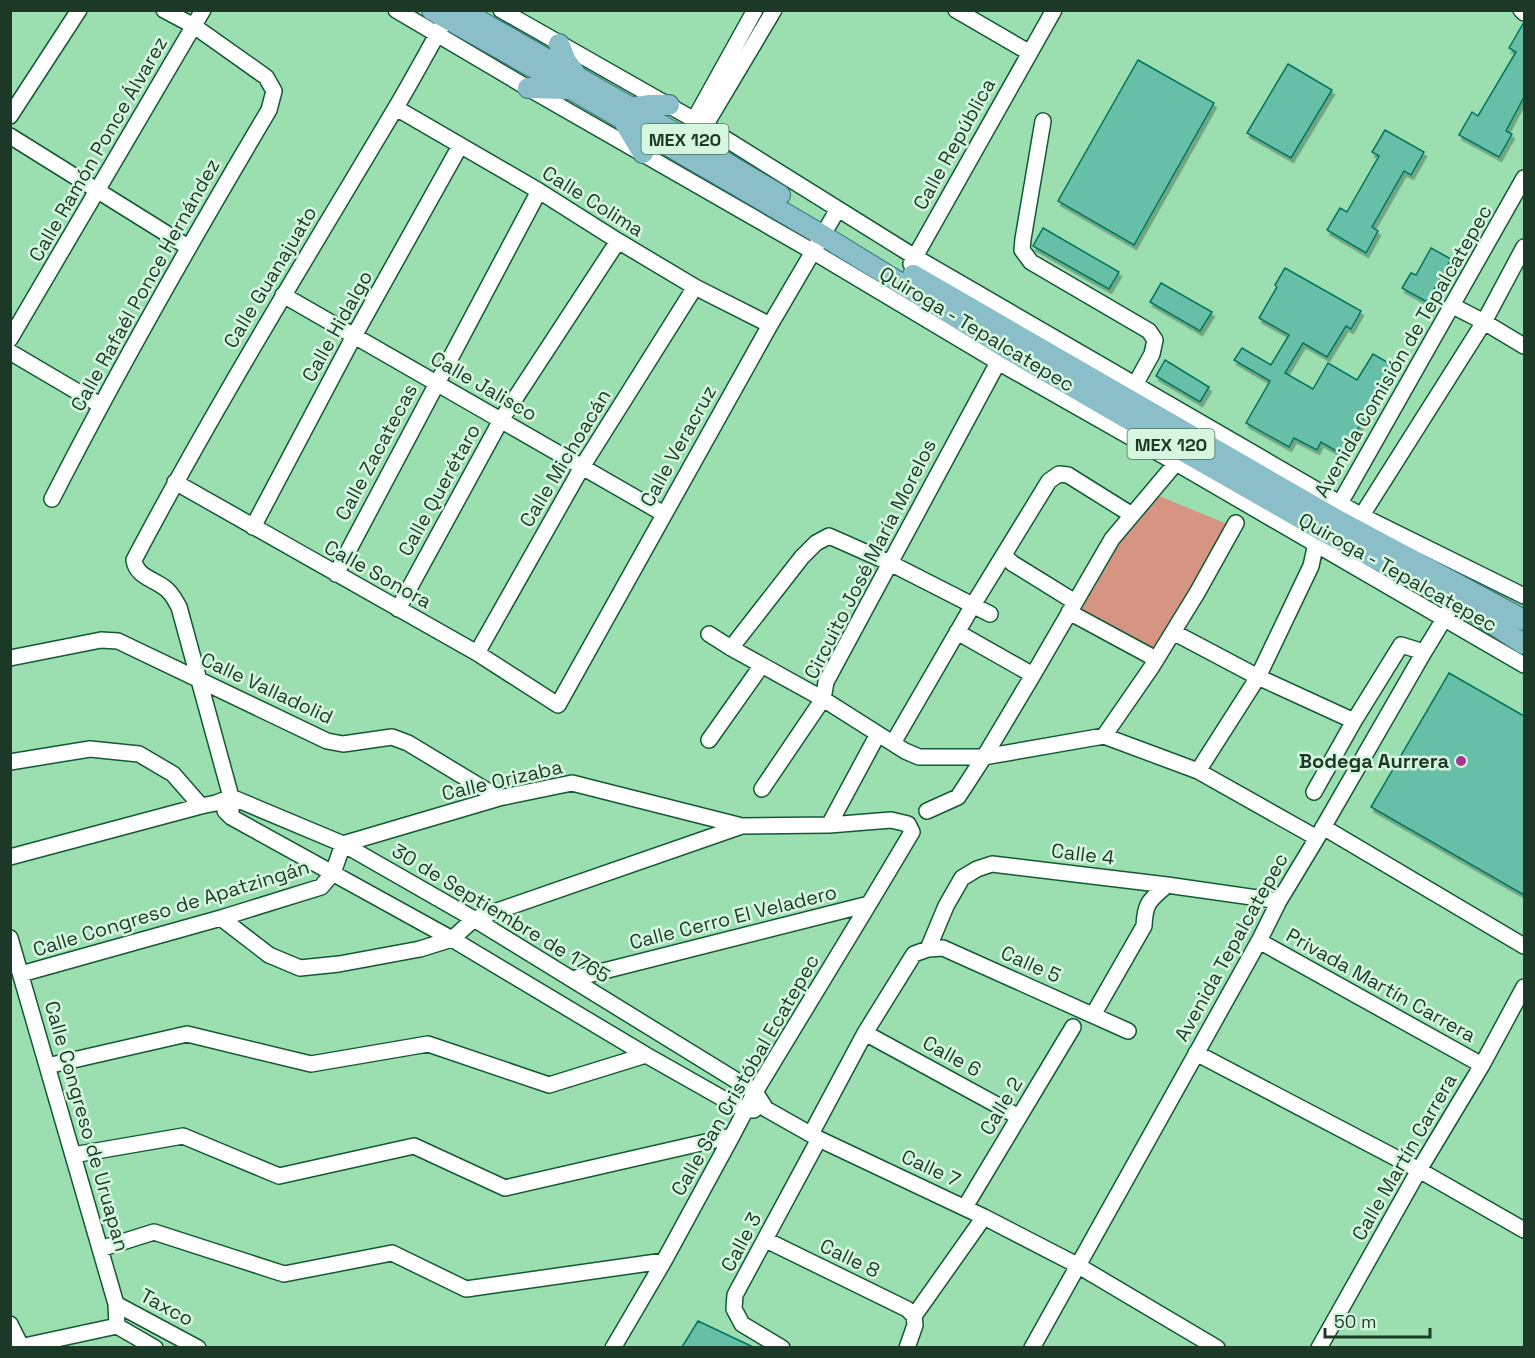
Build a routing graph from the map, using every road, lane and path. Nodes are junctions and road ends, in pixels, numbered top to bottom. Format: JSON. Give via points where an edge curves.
{"nodes":[{"id":1,"x":79,"y":10,"type":"edge"},
{"id":2,"x":164,"y":10,"type":"edge"},
{"id":3,"x":203,"y":10,"type":"edge"},
{"id":4,"x":396,"y":10,"type":"edge"},
{"id":5,"x":501,"y":10,"type":"edge"},
{"id":6,"x":755,"y":10,"type":"edge"},
{"id":7,"x":774,"y":10,"type":"edge"},
{"id":8,"x":956,"y":10,"type":"edge"},
{"id":9,"x":1054,"y":10,"type":"edge"},
{"id":10,"x":453,"y":20,"type":"edge"},
{"id":11,"x":194,"y":26,"type":"junction"},
{"id":12,"x":559,"y":44,"type":"junction"},
{"id":13,"x":1030,"y":53,"type":"junction"},
{"id":14,"x":574,"y":83,"type":"junction"},
{"id":15,"x":528,"y":88,"type":"junction"},
{"id":16,"x":669,"y":105,"type":"junction"},
{"id":17,"x":396,"y":108,"type":"junction"},
{"id":18,"x":627,"y":114,"type":"junction"},
{"id":19,"x":10,"y":116,"type":"edge"},
{"id":20,"x":1043,"y":122,"type":"dead end"},
{"id":21,"x":699,"y":123,"type":"junction"},
{"id":22,"x":10,"y":136,"type":"edge"},
{"id":23,"x":460,"y":146,"type":"junction"},
{"id":24,"x":643,"y":153,"type":"junction"},
{"id":25,"x":1524,"y":178,"type":"edge"},
{"id":26,"x":97,"y":190,"type":"junction"},
{"id":27,"x":538,"y":191,"type":"junction"},
{"id":28,"x":825,"y":230,"type":"junction"},
{"id":29,"x":618,"y":241,"type":"junction"},
{"id":30,"x":1524,"y":247,"type":"edge"},
{"id":31,"x":188,"y":248,"type":"junction"},
{"id":32,"x":904,"y":278,"type":"junction"},
{"id":33,"x":695,"y":287,"type":"junction"},
{"id":34,"x":283,"y":295,"type":"junction"},
{"id":35,"x":1453,"y":306,"type":"junction"},
{"id":36,"x":1484,"y":321,"type":"junction"},
{"id":37,"x":770,"y":325,"type":"junction"},
{"id":38,"x":354,"y":336,"type":"junction"},
{"id":39,"x":10,"y":339,"type":"edge"},
{"id":40,"x":1524,"y":346,"type":"edge"},
{"id":41,"x":10,"y":352,"type":"edge"},
{"id":42,"x":1002,"y":355,"type":"junction"},
{"id":43,"x":436,"y":383,"type":"junction"},
{"id":44,"x":100,"y":405,"type":"junction"},
{"id":45,"x":1123,"y":406,"type":"junction"},
{"id":46,"x":501,"y":420,"type":"junction"},
{"id":47,"x":1181,"y":458,"type":"junction"},
{"id":48,"x":582,"y":467,"type":"junction"},
{"id":49,"x":175,"y":482,"type":"junction"},
{"id":50,"x":52,"y":499,"type":"dead end"},
{"id":51,"x":664,"y":514,"type":"junction"},
{"id":52,"x":1132,"y":515,"type":"junction"},
{"id":53,"x":1236,"y":523,"type":"dead end"},
{"id":54,"x":1328,"y":524,"type":"junction"},
{"id":55,"x":253,"y":527,"type":"junction"},
{"id":56,"x":1347,"y":534,"type":"junction"},
{"id":57,"x":1004,"y":555,"type":"junction"},
{"id":58,"x":890,"y":563,"type":"junction"},
{"id":59,"x":1311,"y":566,"type":"junction"},
{"id":60,"x":336,"y":574,"type":"junction"},
{"id":61,"x":1464,"y":586,"type":"junction"},
{"id":62,"x":1524,"y":596,"type":"edge"},
{"id":63,"x":973,"y":606,"type":"junction"},
{"id":64,"x":1072,"y":607,"type":"junction"},
{"id":65,"x":398,"y":609,"type":"junction"},
{"id":66,"x":990,"y":614,"type":"dead end"},
{"id":67,"x":1444,"y":618,"type":"junction"},
{"id":68,"x":1524,"y":620,"type":"edge"},
{"id":69,"x":957,"y":632,"type":"junction"},
{"id":70,"x":1173,"y":632,"type":"junction"},
{"id":71,"x":709,"y":634,"type":"dead end"},
{"id":72,"x":1524,"y":644,"type":"edge"},
{"id":73,"x":731,"y":648,"type":"junction"},
{"id":74,"x":1424,"y":652,"type":"junction"},
{"id":75,"x":477,"y":653,"type":"junction"},
{"id":76,"x":10,"y":658,"type":"edge"},
{"id":77,"x":1154,"y":664,"type":"junction"},
{"id":78,"x":762,"y":665,"type":"junction"},
{"id":79,"x":1524,"y":665,"type":"edge"},
{"id":80,"x":1033,"y":675,"type":"junction"},
{"id":81,"x":1258,"y":677,"type":"junction"},
{"id":82,"x":200,"y":680,"type":"junction"},
{"id":83,"x":823,"y":699,"type":"junction"},
{"id":84,"x":558,"y":705,"type":"joint"},
{"id":85,"x":1354,"y":721,"type":"junction"},
{"id":86,"x":878,"y":734,"type":"junction"},
{"id":87,"x":1104,"y":736,"type":"junction"},
{"id":88,"x":709,"y":740,"type":"dead end"},
{"id":89,"x":893,"y":743,"type":"junction"},
{"id":90,"x":984,"y":757,"type":"junction"},
{"id":91,"x":10,"y":762,"type":"edge"},
{"id":92,"x":1198,"y":771,"type":"junction"},
{"id":93,"x":762,"y":789,"type":"dead end"},
{"id":94,"x":1314,"y":792,"type":"dead end"},
{"id":95,"x":231,"y":797,"type":"junction"},
{"id":96,"x":498,"y":798,"type":"junction"},
{"id":97,"x":208,"y":805,"type":"junction"},
{"id":98,"x":927,"y":811,"type":"dead end"},
{"id":99,"x":231,"y":817,"type":"junction"},
{"id":100,"x":829,"y":825,"type":"junction"},
{"id":101,"x":742,"y":826,"type":"junction"},
{"id":102,"x":1320,"y":833,"type":"junction"},
{"id":103,"x":343,"y":844,"type":"junction"},
{"id":104,"x":10,"y":857,"type":"edge"},
{"id":105,"x":333,"y":873,"type":"junction"},
{"id":106,"x":1167,"y":885,"type":"junction"},
{"id":107,"x":1280,"y":901,"type":"junction"},
{"id":108,"x":869,"y":904,"type":"junction"},
{"id":109,"x":220,"y":918,"type":"junction"},
{"id":110,"x":474,"y":920,"type":"junction"},
{"id":111,"x":10,"y":938,"type":"edge"},
{"id":112,"x":452,"y":939,"type":"junction"},
{"id":113,"x":1259,"y":941,"type":"junction"},
{"id":114,"x":1524,"y":946,"type":"edge"},
{"id":115,"x":921,"y":952,"type":"junction"},
{"id":116,"x":21,"y":974,"type":"junction"},
{"id":117,"x":572,"y":979,"type":"junction"},
{"id":118,"x":1524,"y":987,"type":"edge"},
{"id":119,"x":1093,"y":1015,"type":"junction"},
{"id":120,"x":1073,"y":1027,"type":"dead end"},
{"id":121,"x":1128,"y":1031,"type":"dead end"},
{"id":122,"x":865,"y":1033,"type":"junction"},
{"id":123,"x":1196,"y":1053,"type":"junction"},
{"id":124,"x":646,"y":1055,"type":"junction"},
{"id":125,"x":1482,"y":1065,"type":"junction"},
{"id":126,"x":48,"y":1066,"type":"junction"},
{"id":127,"x":754,"y":1092,"type":"junction"},
{"id":128,"x":766,"y":1109,"type":"junction"},
{"id":129,"x":746,"y":1110,"type":"junction"},
{"id":130,"x":1018,"y":1117,"type":"junction"},
{"id":131,"x":732,"y":1136,"type":"junction"},
{"id":132,"x":815,"y":1136,"type":"junction"},
{"id":133,"x":73,"y":1155,"type":"junction"},
{"id":134,"x":1419,"y":1170,"type":"junction"},
{"id":135,"x":965,"y":1207,"type":"junction"},
{"id":136,"x":984,"y":1217,"type":"junction"},
{"id":137,"x":1524,"y":1230,"type":"edge"},
{"id":138,"x":765,"y":1240,"type":"junction"},
{"id":139,"x":100,"y":1249,"type":"junction"},
{"id":140,"x":663,"y":1261,"type":"junction"},
{"id":141,"x":1077,"y":1265,"type":"junction"},
{"id":142,"x":116,"y":1304,"type":"junction"},
{"id":143,"x":915,"y":1316,"type":"junction"},
{"id":144,"x":10,"y":1324,"type":"edge"},
{"id":145,"x":117,"y":1326,"type":"junction"},
{"id":146,"x":18,"y":1347,"type":"edge"},
{"id":147,"x":155,"y":1347,"type":"edge"},
{"id":148,"x":198,"y":1347,"type":"edge"},
{"id":149,"x":613,"y":1347,"type":"edge"},
{"id":150,"x":782,"y":1347,"type":"edge"},
{"id":151,"x":907,"y":1347,"type":"edge"},
{"id":152,"x":1032,"y":1347,"type":"edge"},
{"id":153,"x":1218,"y":1347,"type":"edge"},
{"id":154,"x":1319,"y":1347,"type":"edge"}],
"edges":[{"from":1,"to":19,"type":"street"},
{"from":2,"to":11,"type":"street"},
{"from":3,"to":11,"type":"street","name":"Calle Ramón Ponce Álvarez"},
{"from":4,"to":10,"type":"street"},
{"from":5,"to":12,"type":"street"},
{"from":6,"to":21,"type":"street"},
{"from":7,"to":21,"type":"street"},
{"from":8,"to":13,"type":"street"},
{"from":9,"to":13,"type":"street","name":"Calle República"},
{"from":10,"to":14,"type":"main road","name":"Quiroga - Tepalcatepec","number":"MEX 120"},
{"from":10,"to":15,"type":"street"},
{"from":10,"to":17,"type":"street","name":"Calle Guanajuato"},
{"from":11,"to":26,"type":"street","name":"Calle Ramón Ponce Álvarez"},
{"from":11,"to":31,"type":"street","name":"Calle Rafaél Ponce Hernández","via":[[266,77],[274,91],[269,110]]},
{"from":12,"to":14,"type":"main road"},
{"from":12,"to":16,"type":"street"},
{"from":13,"to":32,"type":"street","name":"Calle República"},
{"from":14,"to":15,"type":"main road"},
{"from":14,"to":18,"type":"main road","name":"Quiroga - Tepalcatepec","number":"MEX 120"},
{"from":15,"to":24,"type":"street"},
{"from":16,"to":18,"type":"main road","via":[[650,105]]},
{"from":16,"to":21,"type":"street"},
{"from":17,"to":23,"type":"street","name":"Calle Colima"},
{"from":17,"to":34,"type":"street","name":"Calle Guanajuato"},
{"from":18,"to":24,"type":"main road"},
{"from":18,"to":28,"type":"main road","name":"Quiroga - Tepalcatepec","number":"MEX 120"},
{"from":20,"to":45,"type":"street","via":[[1022,250],[1031,262],[1149,331],[1155,340],[1152,354]]},
{"from":21,"to":28,"type":"street"},
{"from":22,"to":26,"type":"street"},
{"from":23,"to":27,"type":"street","name":"Calle Colima"},
{"from":23,"to":38,"type":"street","name":"Calle Hidalgo"},
{"from":24,"to":28,"type":"street"},
{"from":25,"to":35,"type":"street","name":"Avenida Comisión de Tepalcatepec"},
{"from":26,"to":31,"type":"street"},
{"from":26,"to":39,"type":"street","name":"Calle Ramón Ponce Álvarez"},
{"from":27,"to":29,"type":"street","name":"Calle Colima"},
{"from":27,"to":43,"type":"street","name":"Calle Zacatecas"},
{"from":28,"to":32,"type":"main road","name":"Quiroga - Tepalcatepec","number":"MEX 120"},
{"from":28,"to":32,"type":"street"},
{"from":28,"to":37,"type":"street","name":"Calle Veracruz"},
{"from":29,"to":33,"type":"street","name":"Calle Colima"},
{"from":29,"to":46,"type":"street","name":"Calle Querétaro"},
{"from":30,"to":36,"type":"street"},
{"from":31,"to":44,"type":"street","name":"Calle Rafaél Ponce Hernández"},
{"from":32,"to":42,"type":"main road","name":"Quiroga - Tepalcatepec","number":"MEX 120"},
{"from":32,"to":45,"type":"main road","name":"Quiroga - Tepalcatepec","number":"MEX 120"},
{"from":33,"to":37,"type":"street","name":"Calle Colima"},
{"from":33,"to":48,"type":"street","name":"Calle Michoacán"},
{"from":34,"to":38,"type":"street","name":"Calle Jalisco"},
{"from":34,"to":49,"type":"street","name":"Calle Guanajuato"},
{"from":35,"to":36,"type":"street"},
{"from":35,"to":54,"type":"street","name":"Avenida Comisión de Tepalcatepec"},
{"from":36,"to":40,"type":"street"},
{"from":36,"to":56,"type":"street"},
{"from":37,"to":51,"type":"street","name":"Calle Veracruz"},
{"from":38,"to":43,"type":"street","name":"Calle Jalisco"},
{"from":38,"to":55,"type":"street","name":"Calle Hidalgo"},
{"from":41,"to":44,"type":"street"},
{"from":42,"to":45,"type":"main road","name":"Quiroga - Tepalcatepec","number":"MEX 120"},
{"from":42,"to":58,"type":"street","name":"Circuito José María Morelos"},
{"from":43,"to":46,"type":"street","name":"Calle Jalisco"},
{"from":43,"to":60,"type":"street","name":"Calle Zacatecas"},
{"from":44,"to":50,"type":"street","name":"Calle Rafaél Ponce Hernández"},
{"from":45,"to":47,"type":"main road","name":"Quiroga - Tepalcatepec","number":"MEX 120"},
{"from":45,"to":54,"type":"main road","name":"Quiroga - Tepalcatepec","number":"MEX 120"},
{"from":46,"to":48,"type":"street","name":"Calle Jalisco"},
{"from":46,"to":65,"type":"street","name":"Calle Querétaro"},
{"from":47,"to":52,"type":"street"},
{"from":47,"to":54,"type":"main road","name":"Quiroga - Tepalcatepec","number":"MEX 120"},
{"from":48,"to":51,"type":"street","name":"Calle Jalisco"},
{"from":48,"to":75,"type":"street","name":"Calle Michoacán"},
{"from":49,"to":55,"type":"street","name":"Calle Sonora"},
{"from":49,"to":82,"type":"street","name":"Calle Guanajuato","via":[[134,560],[135,568],[172,594]]},
{"from":51,"to":84,"type":"street","name":"Calle Veracruz"},
{"from":52,"to":57,"type":"street","via":[[1068,475],[1059,474],[1049,481]]},
{"from":52,"to":64,"type":"street","via":[[1112,539]]},
{"from":53,"to":70,"type":"street"},
{"from":54,"to":56,"type":"main road","name":"Quiroga - Tepalcatepec","number":"MEX 120"},
{"from":54,"to":56,"type":"street"},
{"from":54,"to":59,"type":"street","name":"Avenida Comisión de Tepalcatepec"},
{"from":55,"to":60,"type":"street","name":"Calle Sonora"},
{"from":56,"to":59,"type":"street"},
{"from":56,"to":61,"type":"main road","name":"Quiroga - Tepalcatepec","number":"MEX 120"},
{"from":56,"to":61,"type":"street"},
{"from":56,"to":67,"type":"street"},
{"from":57,"to":63,"type":"street"},
{"from":57,"to":64,"type":"street"},
{"from":58,"to":63,"type":"street"},
{"from":58,"to":73,"type":"street","via":[[829,536],[802,557]]},
{"from":58,"to":83,"type":"street","name":"Circuito José María Morelos","via":[[826,682]]},
{"from":59,"to":81,"type":"street","name":"Avenida Comisión de Tepalcatepec"},
{"from":60,"to":65,"type":"street","name":"Calle Sonora"},
{"from":61,"to":62,"type":"street"},
{"from":61,"to":67,"type":"street","name":"Avenida Tepalcatepec"},
{"from":61,"to":68,"type":"main road","name":"Quiroga - Tepalcatepec","number":"MEX 120"},
{"from":61,"to":72,"type":"main road","name":"Quiroga - Tepalcatepec","number":"MEX 120"},
{"from":63,"to":66,"type":"street"},
{"from":63,"to":69,"type":"street"},
{"from":64,"to":77,"type":"street"},
{"from":64,"to":80,"type":"street"},
{"from":65,"to":75,"type":"street","name":"Calle Sonora"},
{"from":67,"to":74,"type":"street","name":"Avenida Tepalcatepec"},
{"from":67,"to":79,"type":"street"},
{"from":69,"to":80,"type":"street"},
{"from":69,"to":89,"type":"street"},
{"from":70,"to":77,"type":"street"},
{"from":70,"to":81,"type":"street"},
{"from":71,"to":73,"type":"street"},
{"from":73,"to":78,"type":"street"},
{"from":74,"to":85,"type":"street","via":[[1401,645]]},
{"from":74,"to":102,"type":"street","name":"Avenida Tepalcatepec"},
{"from":75,"to":84,"type":"street","name":"Calle Sonora"},
{"from":76,"to":82,"type":"street","name":"Calle Valladolid","via":[[118,640]]},
{"from":77,"to":87,"type":"street"},
{"from":78,"to":83,"type":"street"},
{"from":78,"to":88,"type":"street"},
{"from":80,"to":90,"type":"street"},
{"from":81,"to":85,"type":"street"},
{"from":81,"to":92,"type":"street","name":"Avenida Comisión de Tepalcatepec"},
{"from":82,"to":95,"type":"street"},
{"from":82,"to":96,"type":"street","name":"Calle Valladolid","via":[[327,741],[343,744],[392,737],[408,742]]},
{"from":83,"to":86,"type":"street","name":"Circuito José María Morelos"},
{"from":83,"to":93,"type":"street"},
{"from":85,"to":94,"type":"street"},
{"from":86,"to":89,"type":"street","name":"Circuito José María Morelos"},
{"from":86,"to":100,"type":"street"},
{"from":87,"to":90,"type":"street","name":"Circuito José María Morelos"},
{"from":87,"to":92,"type":"street"},
{"from":89,"to":90,"type":"street","name":"Circuito José María Morelos","via":[[919,757]]},
{"from":90,"to":98,"type":"street","via":[[958,796]]},
{"from":91,"to":97,"type":"street","via":[[90,749],[139,753],[173,774]]},
{"from":92,"to":102,"type":"street"},
{"from":95,"to":97,"type":"street"},
{"from":95,"to":99,"type":"street"},
{"from":95,"to":103,"type":"street","name":"30 de Septiembre de 1765"},
{"from":96,"to":101,"type":"street","name":"Calle Orizaba","via":[[572,783]]},
{"from":96,"to":103,"type":"street","name":"Calle Orizaba"},
{"from":97,"to":99,"type":"street"},
{"from":97,"to":104,"type":"street"},
{"from":99,"to":105,"type":"street"},
{"from":100,"to":101,"type":"street"},
{"from":100,"to":108,"type":"street","name":"Calle San Cristóbal Ecatepec","via":[[891,820],[908,824],[912,832]]},
{"from":101,"to":110,"type":"street"},
{"from":102,"to":107,"type":"street","name":"Avenida Tepalcatepec"},
{"from":102,"to":114,"type":"street"},
{"from":103,"to":105,"type":"street","name":"Calle Congreso de Apatzingán"},
{"from":103,"to":110,"type":"street","name":"30 de Septiembre de 1765"},
{"from":105,"to":109,"type":"street","name":"Calle Congreso de Apatzingán","via":[[321,887]]},
{"from":105,"to":112,"type":"street"},
{"from":106,"to":107,"type":"street","name":"Calle 4"},
{"from":106,"to":115,"type":"street","name":"Calle 4","via":[[992,864],[962,878]]},
{"from":106,"to":119,"type":"street","via":[[1149,901],[1144,926]]},
{"from":107,"to":113,"type":"street","name":"Avenida Tepalcatepec"},
{"from":108,"to":117,"type":"street","name":"Calle Cerro El Veladero"},
{"from":108,"to":127,"type":"street","name":"Calle San Cristóbal Ecatepec"},
{"from":109,"to":112,"type":"street","via":[[268,955],[300,968],[420,949]]},
{"from":109,"to":116,"type":"street","name":"Calle Congreso de Apatzingán"},
{"from":110,"to":112,"type":"street"},
{"from":110,"to":117,"type":"street","name":"30 de Septiembre de 1765"},
{"from":111,"to":116,"type":"street","name":"Calle Congreso de Uruapan"},
{"from":112,"to":124,"type":"street"},
{"from":113,"to":123,"type":"street","name":"Avenida Tepalcatepec"},
{"from":113,"to":125,"type":"street","name":"Privada Martín Carrera"},
{"from":115,"to":119,"type":"street","name":"Calle 5","via":[[943,948]]},
{"from":115,"to":122,"type":"street","name":"Calle 3"},
{"from":116,"to":126,"type":"street","name":"Calle Congreso de Uruapan"},
{"from":117,"to":127,"type":"street","name":"30 de Septiembre de 1765"},
{"from":118,"to":125,"type":"street","name":"Calle Martín Carrera"},
{"from":119,"to":121,"type":"street","name":"Calle 5"},
{"from":120,"to":130,"type":"street","name":"Calle 2"},
{"from":122,"to":130,"type":"street","name":"Calle 6"},
{"from":122,"to":132,"type":"street","name":"Calle 3"},
{"from":123,"to":134,"type":"street"},
{"from":123,"to":141,"type":"street","name":"Avenida Tepalcatepec"},
{"from":124,"to":126,"type":"street","via":[[549,1085],[428,1044],[311,1064],[187,1034]]},
{"from":124,"to":129,"type":"street"},
{"from":125,"to":134,"type":"street","name":"Calle Martín Carrera"},
{"from":126,"to":133,"type":"street","name":"Calle Congreso de Uruapan"},
{"from":127,"to":128,"type":"street","name":"Calle 7"},
{"from":127,"to":129,"type":"street","name":"Calle San Cristóbal Ecatepec"},
{"from":128,"to":129,"type":"street"},
{"from":128,"to":132,"type":"street","name":"Calle 7"},
{"from":129,"to":131,"type":"street","name":"Calle San Cristóbal Ecatepec"},
{"from":130,"to":135,"type":"street","name":"Calle 2"},
{"from":131,"to":133,"type":"street","via":[[505,1188],[414,1146],[279,1176],[183,1136]]},
{"from":131,"to":140,"type":"street","name":"Calle San Cristóbal Ecatepec"},
{"from":132,"to":135,"type":"street","name":"Calle 7"},
{"from":132,"to":138,"type":"street","name":"Calle 3"},
{"from":133,"to":139,"type":"street","name":"Calle Congreso de Uruapan"},
{"from":134,"to":137,"type":"street"},
{"from":134,"to":154,"type":"street","name":"Calle Martín Carrera"},
{"from":135,"to":136,"type":"street","name":"Calle 7"},
{"from":136,"to":141,"type":"street","name":"Calle 7"},
{"from":136,"to":143,"type":"street"},
{"from":138,"to":143,"type":"street","name":"Calle 8"},
{"from":138,"to":150,"type":"street","name":"Calle 3","via":[[735,1295],[734,1309],[742,1324]]},
{"from":139,"to":140,"type":"street","via":[[154,1232],[284,1274],[392,1253],[466,1289]]},
{"from":139,"to":142,"type":"street","name":"Calle Congreso de Uruapan"},
{"from":140,"to":149,"type":"street","name":"Calle San Cristóbal Ecatepec"},
{"from":141,"to":152,"type":"street","name":"Avenida Tepalcatepec"},
{"from":141,"to":153,"type":"street","name":"Calle 7"},
{"from":142,"to":145,"type":"street","name":"Calle Congreso de Uruapan"},
{"from":142,"to":148,"type":"street","name":"Taxco"},
{"from":143,"to":151,"type":"street"},
{"from":144,"to":146,"type":"street"},
{"from":145,"to":146,"type":"street"},
{"from":145,"to":147,"type":"street","name":"Taxco"}]}
